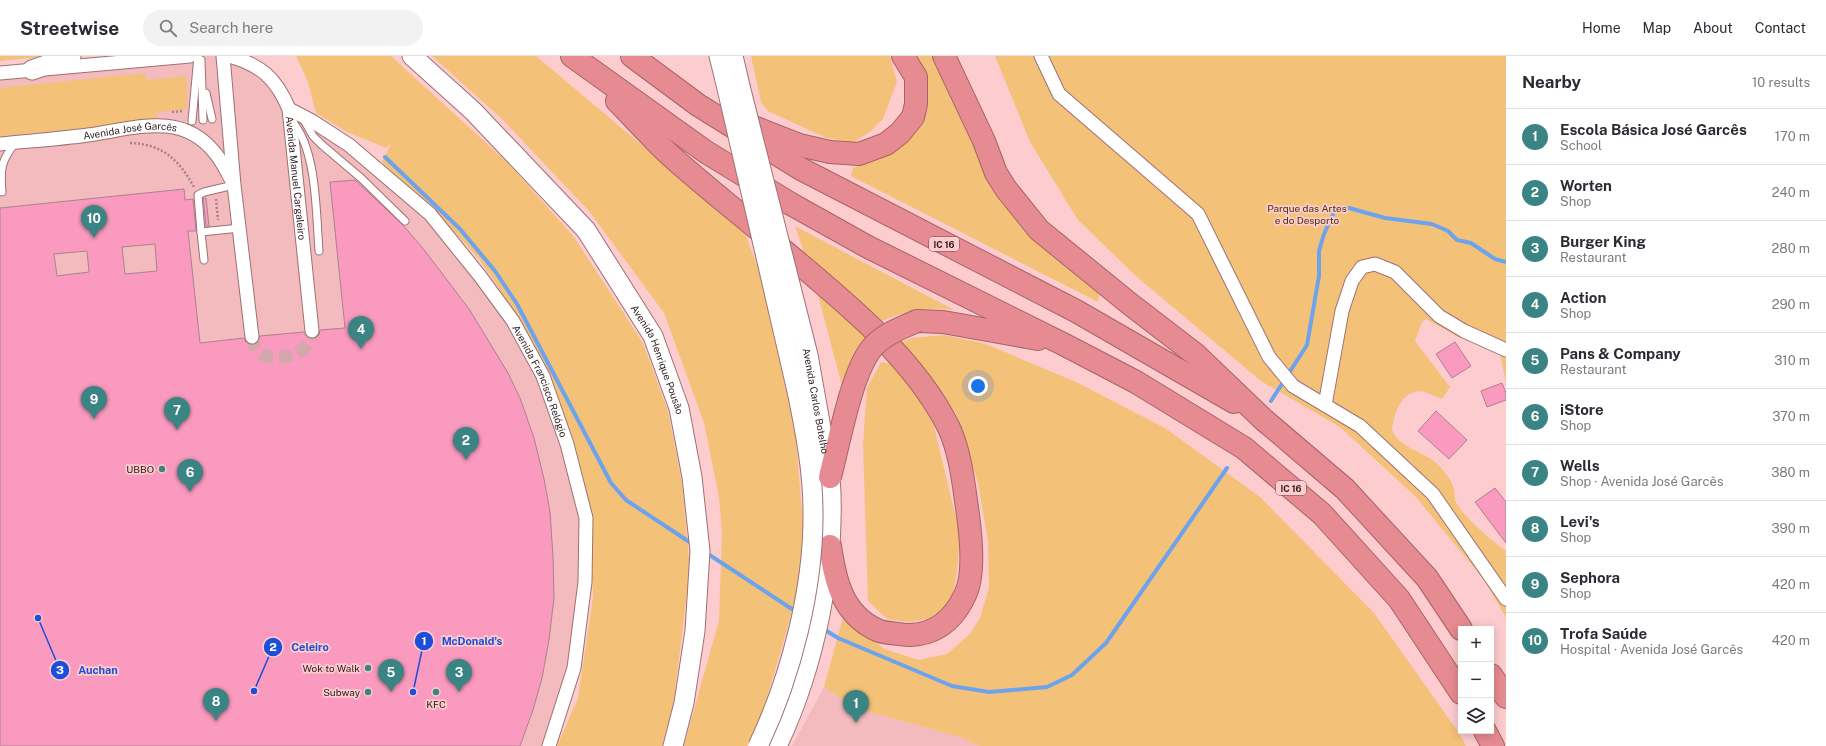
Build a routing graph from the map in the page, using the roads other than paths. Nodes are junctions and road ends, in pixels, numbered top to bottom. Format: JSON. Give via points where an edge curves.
{"nodes":[{"id":1,"x":71,"y":56,"type":"edge"},
{"id":2,"x":190,"y":56,"type":"edge"},
{"id":3,"x":199,"y":56,"type":"edge"},
{"id":4,"x":223,"y":56,"type":"edge"},
{"id":5,"x":229,"y":56,"type":"edge"},
{"id":6,"x":412,"y":56,"type":"edge"},
{"id":7,"x":632,"y":56,"type":"edge"},
{"id":8,"x":719,"y":56,"type":"edge"},
{"id":9,"x":733,"y":56,"type":"edge"},
{"id":10,"x":903,"y":56,"type":"edge"},
{"id":11,"x":944,"y":56,"type":"edge"},
{"id":12,"x":1041,"y":56,"type":"edge"},
{"id":13,"x":575,"y":59,"type":"edge"},
{"id":14,"x":32,"y":70,"type":"junction"},
{"id":15,"x":0,"y":73,"type":"edge"},
{"id":16,"x":203,"y":79,"type":"junction"},
{"id":17,"x":732,"y":83,"type":"junction"},
{"id":18,"x":698,"y":105,"type":"junction"},
{"id":19,"x":294,"y":115,"type":"junction"},
{"id":20,"x":212,"y":119,"type":"dead end"},
{"id":21,"x":203,"y":120,"type":"dead end"},
{"id":22,"x":192,"y":121,"type":"dead end"},
{"id":23,"x":15,"y":143,"type":"junction"},
{"id":24,"x":0,"y":144,"type":"edge"},
{"id":25,"x":234,"y":185,"type":"junction"},
{"id":26,"x":2,"y":192,"type":"dead end"},
{"id":27,"x":405,"y":221,"type":"dead end"},
{"id":28,"x":240,"y":228,"type":"junction"},
{"id":29,"x":201,"y":232,"type":"junction"},
{"id":30,"x":319,"y":251,"type":"dead end"},
{"id":31,"x":204,"y":260,"type":"dead end"},
{"id":32,"x":312,"y":331,"type":"tunnel mouth"},
{"id":33,"x":252,"y":337,"type":"tunnel mouth"},
{"id":34,"x":1065,"y":344,"type":"junction"},
{"id":35,"x":1506,"y":350,"type":"edge"},
{"id":36,"x":1325,"y":405,"type":"junction"},
{"id":37,"x":1264,"y":420,"type":"junction"},
{"id":38,"x":830,"y":477,"type":"junction"},
{"id":39,"x":830,"y":546,"type":"junction"},
{"id":40,"x":1506,"y":599,"type":"edge"},
{"id":41,"x":1459,"y":626,"type":"edge"},
{"id":42,"x":1494,"y":679,"type":"edge"},
{"id":43,"x":1458,"y":688,"type":"edge"},
{"id":44,"x":1506,"y":697,"type":"edge"},
{"id":45,"x":1487,"y":734,"type":"edge"},
{"id":46,"x":549,"y":746,"type":"edge"},
{"id":47,"x":673,"y":746,"type":"edge"},
{"id":48,"x":758,"y":746,"type":"edge"},
{"id":49,"x":777,"y":746,"type":"edge"},
{"id":50,"x":1493,"y":746,"type":"edge"}],
"edges":[{"from":1,"to":14,"type":"main road"},
{"from":2,"to":14,"type":"street"},
{"from":3,"to":16,"type":"lane"},
{"from":3,"to":22,"type":"lane"},
{"from":4,"to":25,"type":"street","name":"Avenida José Garcês"},
{"from":5,"to":19,"type":"street","name":"Avenida Manuel Cargaleiro","via":[[258,68],[272,79]]},
{"from":6,"to":47,"type":"main road","name":"Avenida Henrique Pousão","via":[[473,111],[586,230],[653,336],[679,408],[692,477],[700,551],[695,631],[684,703]]},
{"from":7,"to":18,"type":"highway","number":"IC 16"},
{"from":8,"to":17,"type":"main road","name":"Avenida Carlos Botelho"},
{"from":9,"to":17,"type":"main road","name":"Avenida Carlos Botelho"},
{"from":10,"to":18,"type":"highway","via":[[916,77],[916,104],[913,117],[900,133],[886,144],[859,154],[830,152],[799,145]]},
{"from":11,"to":37,"type":"highway","via":[[984,141],[996,173],[1039,230],[1195,354]]},
{"from":12,"to":36,"type":"street","via":[[1059,94],[1198,214],[1268,357],[1293,386]]},
{"from":13,"to":34,"type":"highway","number":"IC 16","via":[[706,152],[791,204],[868,248]]},
{"from":13,"to":39,"type":"highway","via":[[670,155],[827,287],[885,342],[919,380],[949,429],[962,474],[972,544],[967,592],[956,614],[935,631],[906,636],[878,631],[857,617],[840,593]]},
{"from":14,"to":15,"type":"street"},
{"from":16,"to":20,"type":"lane"},
{"from":16,"to":21,"type":"lane"},
{"from":17,"to":38,"type":"main road","name":"Avenida Carlos Botelho","bridge":true,"via":[[808,355]]},
{"from":17,"to":48,"type":"main road","name":"Avenida Carlos Botelho","bridge":true,"via":[[806,438],[813,511],[810,567],[795,643],[774,713]]},
{"from":18,"to":37,"type":"highway","number":"IC 16","via":[[801,169],[1076,311]]},
{"from":19,"to":27,"type":"lane","via":[[322,145]]},
{"from":19,"to":30,"type":"lane","via":[[309,156]]},
{"from":19,"to":32,"type":"street","name":"Avenida Manuel Cargaleiro"},
{"from":19,"to":46,"type":"street","name":"Avenida Francisco Relógio","via":[[349,145],[430,214],[513,321],[543,376],[567,444],[586,518],[585,582],[574,668]]},
{"from":23,"to":24,"type":"street","name":"Avenida José Garcês"},
{"from":23,"to":25,"type":"street","name":"Avenida José Garcês","via":[[162,125],[184,130],[208,145]]},
{"from":23,"to":26,"type":"lane","via":[[2,162]]},
{"from":25,"to":28,"type":"street","name":"Avenida José Garcês"},
{"from":25,"to":29,"type":"lane","via":[[204,192],[197,197]]},
{"from":28,"to":29,"type":"lane"},
{"from":28,"to":33,"type":"street","name":"Avenida José Garcês"},
{"from":29,"to":31,"type":"lane"},
{"from":34,"to":38,"type":"highway","bridge":true,"via":[[943,322],[917,321],[893,331],[872,349],[863,363],[849,402]]},
{"from":34,"to":43,"type":"highway","number":"IC 16","via":[[1136,382],[1244,448],[1322,514],[1399,599]]},
{"from":35,"to":36,"type":"street","via":[[1464,331],[1439,316],[1395,272],[1375,264],[1362,267],[1352,281],[1342,311]]},
{"from":36,"to":40,"type":"street","via":[[1360,426],[1433,494]]},
{"from":37,"to":41,"type":"highway","number":"IC 16","via":[[1345,489],[1427,578]]},
{"from":38,"to":39,"type":"main road","name":"Avenida Carlos Botelho"},
{"from":39,"to":49,"type":"main road","name":"Avenida Carlos Botelho","via":[[820,610],[805,672],[789,721]]},
{"from":42,"to":44,"type":"highway"},
{"from":45,"to":50,"type":"highway"}]}
